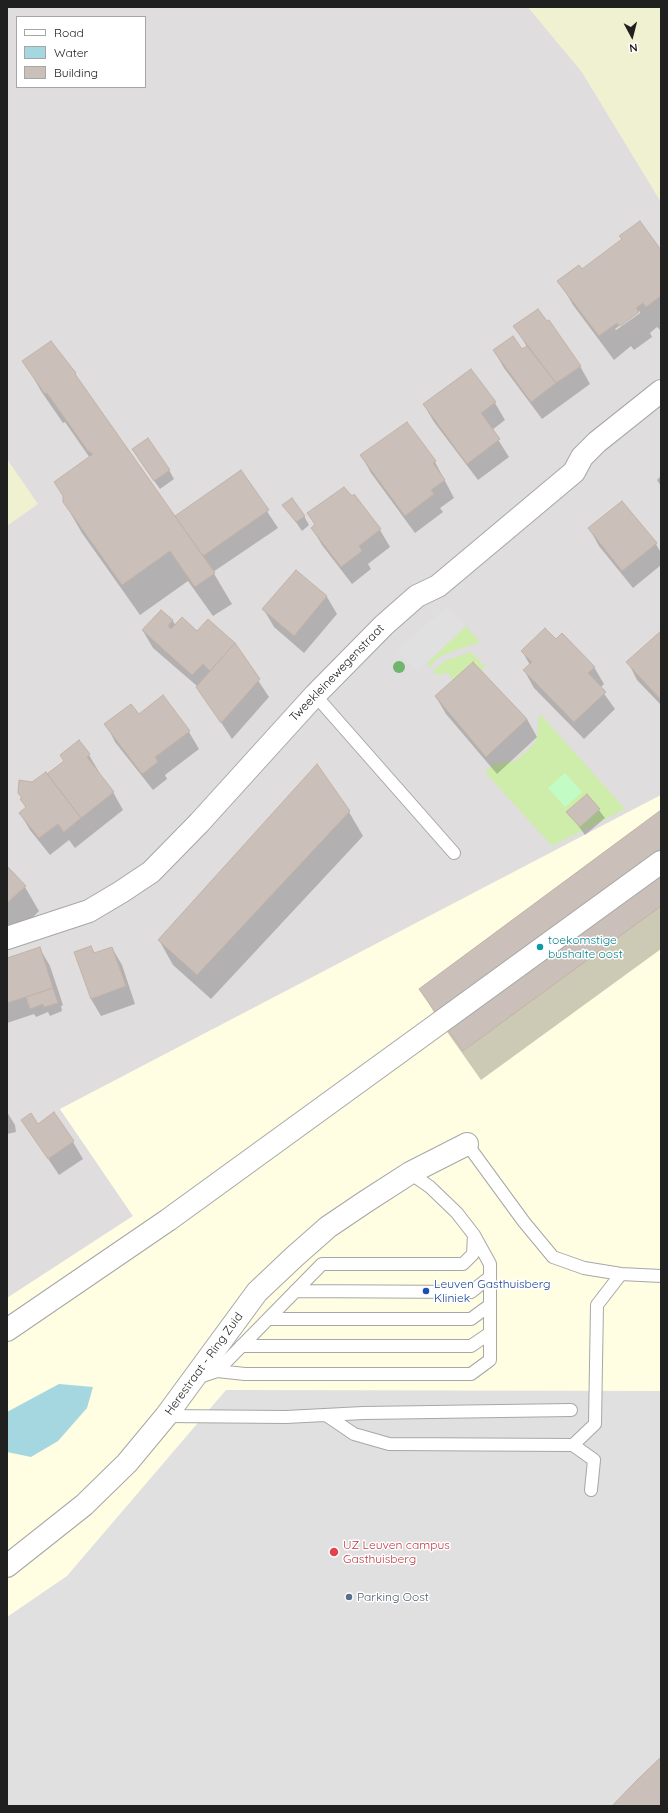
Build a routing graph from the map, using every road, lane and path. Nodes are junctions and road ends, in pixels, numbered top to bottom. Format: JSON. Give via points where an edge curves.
{"nodes":[{"id":1,"x":661,"y":391,"type":"edge"},
{"id":2,"x":315,"y":695,"type":"junction"},
{"id":3,"x":454,"y":852,"type":"dead end"},
{"id":4,"x":661,"y":862,"type":"edge"},
{"id":5,"x":7,"y":938,"type":"edge"},
{"id":6,"x":467,"y":1144,"type":"joint"},
{"id":7,"x":410,"y":1173,"type":"junction"},
{"id":8,"x":474,"y":1235,"type":"junction"},
{"id":9,"x":621,"y":1274,"type":"junction"},
{"id":10,"x":661,"y":1276,"type":"edge"},
{"id":11,"x":490,"y":1277,"type":"junction"},
{"id":12,"x":295,"y":1291,"type":"junction"},
{"id":13,"x":490,"y":1305,"type":"junction"},
{"id":14,"x":268,"y":1319,"type":"junction"},
{"id":15,"x":7,"y":1330,"type":"edge"},
{"id":16,"x":490,"y":1333,"type":"junction"},
{"id":17,"x":241,"y":1346,"type":"junction"},
{"id":18,"x":217,"y":1371,"type":"junction"},
{"id":19,"x":193,"y":1380,"type":"junction"},
{"id":20,"x":571,"y":1410,"type":"dead end"},
{"id":21,"x":166,"y":1416,"type":"junction"},
{"id":22,"x":326,"y":1416,"type":"junction"},
{"id":23,"x":573,"y":1445,"type":"junction"},
{"id":24,"x":591,"y":1490,"type":"dead end"},
{"id":25,"x":7,"y":1566,"type":"edge"}],
"edges":[{"from":1,"to":2,"type":"street","name":"Tweekleinewegenstraat","via":[[597,442],[582,457],[574,472],[438,586],[417,596],[384,625]]},
{"from":2,"to":3,"type":"lane"},
{"from":2,"to":5,"type":"street","name":"Tweekleinewegenstraat","via":[[151,872],[89,911]]},
{"from":4,"to":15,"type":"street","via":[[168,1220]]},
{"from":6,"to":7,"type":"street","name":"Herestraat - Ring Zuid"},
{"from":6,"to":9,"type":"lane","via":[[553,1257],[584,1268]]},
{"from":7,"to":8,"type":"lane","via":[[430,1187],[457,1213]]},
{"from":7,"to":19,"type":"street","name":"Herestraat - Ring Zuid","via":[[328,1227],[257,1292]]},
{"from":8,"to":11,"type":"lane","via":[[490,1264]]},
{"from":8,"to":12,"type":"lane","via":[[473,1254],[463,1264],[322,1264]]},
{"from":9,"to":10,"type":"lane"},
{"from":9,"to":23,"type":"lane","via":[[597,1305],[595,1424]]},
{"from":11,"to":12,"type":"lane","via":[[471,1292]]},
{"from":11,"to":13,"type":"lane"},
{"from":12,"to":14,"type":"lane"},
{"from":13,"to":14,"type":"lane","via":[[471,1319]]},
{"from":13,"to":16,"type":"lane"},
{"from":14,"to":17,"type":"lane"},
{"from":16,"to":17,"type":"lane","via":[[471,1346]]},
{"from":16,"to":18,"type":"lane","via":[[490,1360],[471,1374],[253,1374]]},
{"from":17,"to":18,"type":"lane"},
{"from":18,"to":19,"type":"lane"},
{"from":19,"to":21,"type":"street","name":"Herestraat - Ring Zuid"},
{"from":20,"to":22,"type":"lane","via":[[363,1413]]},
{"from":21,"to":22,"type":"lane"},
{"from":21,"to":25,"type":"street","name":"Herestraat - Ring Zuid","via":[[127,1463],[84,1505]]},
{"from":22,"to":23,"type":"lane","via":[[354,1434],[388,1444]]},
{"from":23,"to":24,"type":"lane","via":[[594,1460]]}]}
